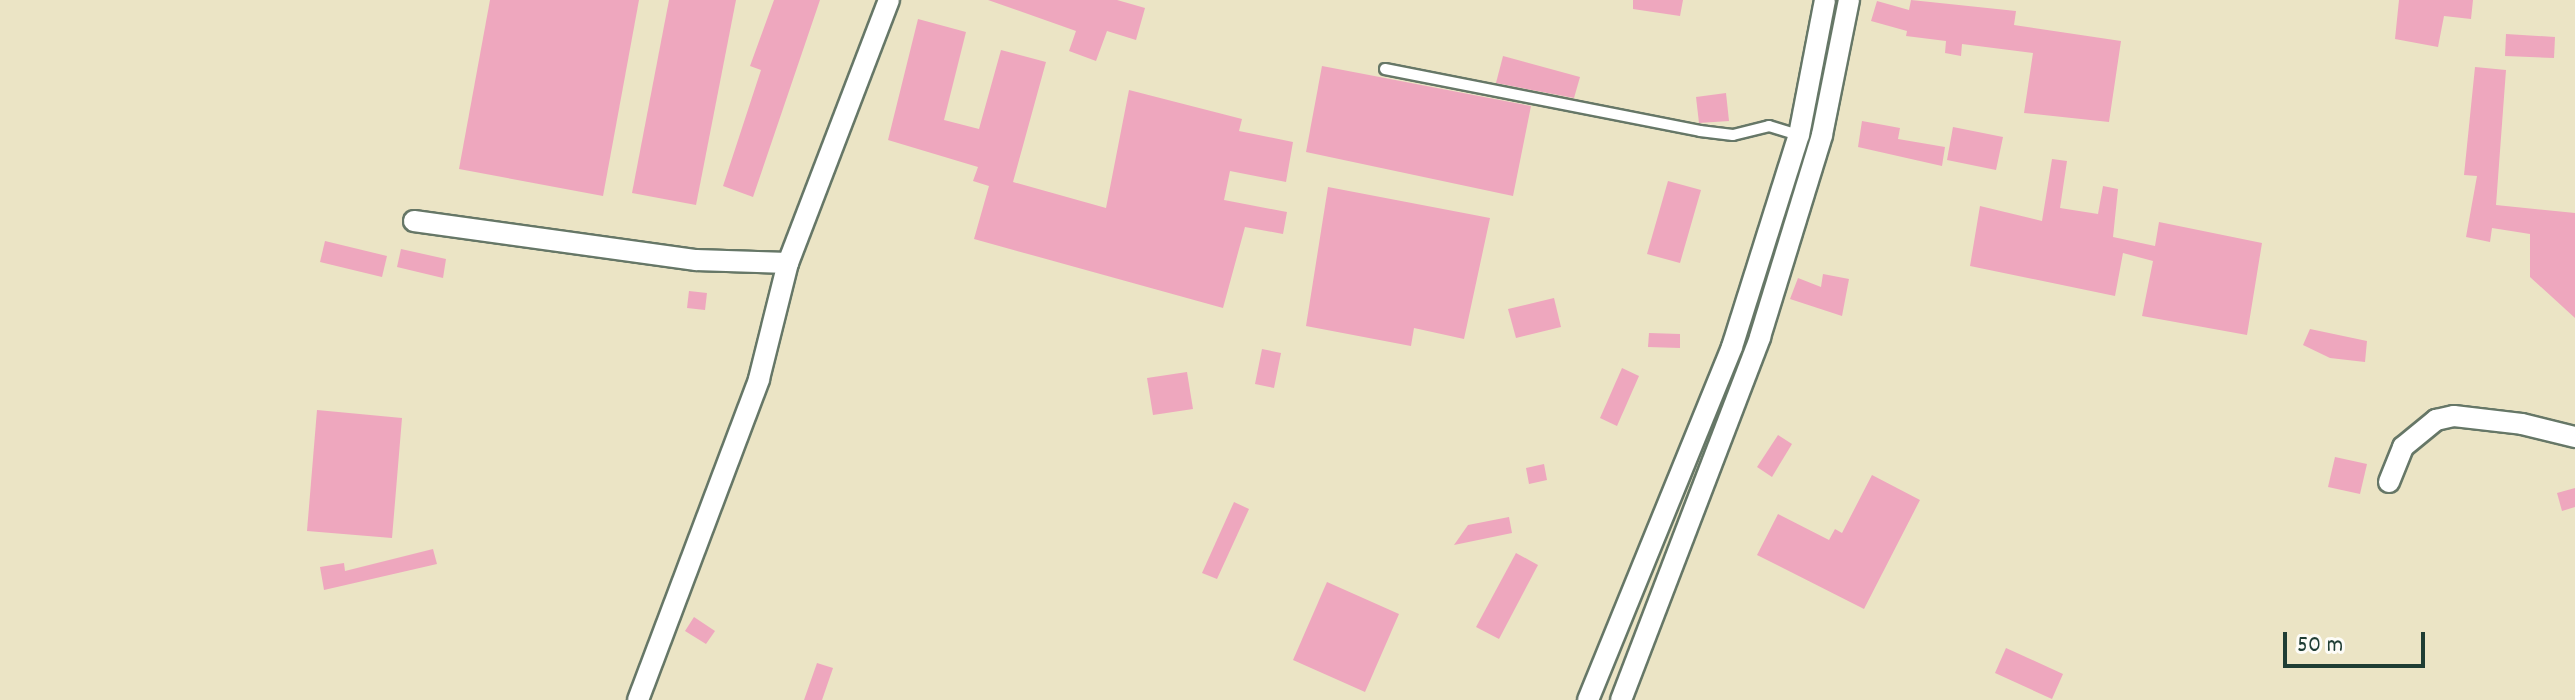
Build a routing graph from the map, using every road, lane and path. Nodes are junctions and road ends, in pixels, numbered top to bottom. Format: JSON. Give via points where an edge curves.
{"nodes":[{"id":1,"x":889,"y":0,"type":"edge"},
{"id":2,"x":1825,"y":0,"type":"edge"},
{"id":3,"x":1849,"y":0,"type":"edge"},
{"id":4,"x":1385,"y":69,"type":"dead end"},
{"id":5,"x":1799,"y":135,"type":"junction"},
{"id":6,"x":1820,"y":141,"type":"junction"},
{"id":7,"x":414,"y":221,"type":"dead end"},
{"id":8,"x":788,"y":263,"type":"junction"},
{"id":9,"x":2575,"y":437,"type":"edge"},
{"id":10,"x":2389,"y":482,"type":"dead end"},
{"id":11,"x":638,"y":700,"type":"edge"},
{"id":12,"x":1588,"y":700,"type":"edge"},
{"id":13,"x":1621,"y":700,"type":"edge"}],
"edges":[{"from":1,"to":8,"type":"street"},
{"from":2,"to":5,"type":"street"},
{"from":3,"to":6,"type":"street"},
{"from":4,"to":5,"type":"lane","via":[[1700,131],[1733,135],[1769,126]]},
{"from":5,"to":6,"type":"lane"},
{"from":5,"to":12,"type":"street","via":[[1732,347]]},
{"from":6,"to":13,"type":"street","via":[[1730,425]]},
{"from":7,"to":8,"type":"street","via":[[696,260]]},
{"from":8,"to":11,"type":"street","via":[[759,379]]},
{"from":9,"to":10,"type":"street","via":[[2468,417],[2436,420],[2403,447]]}]}
